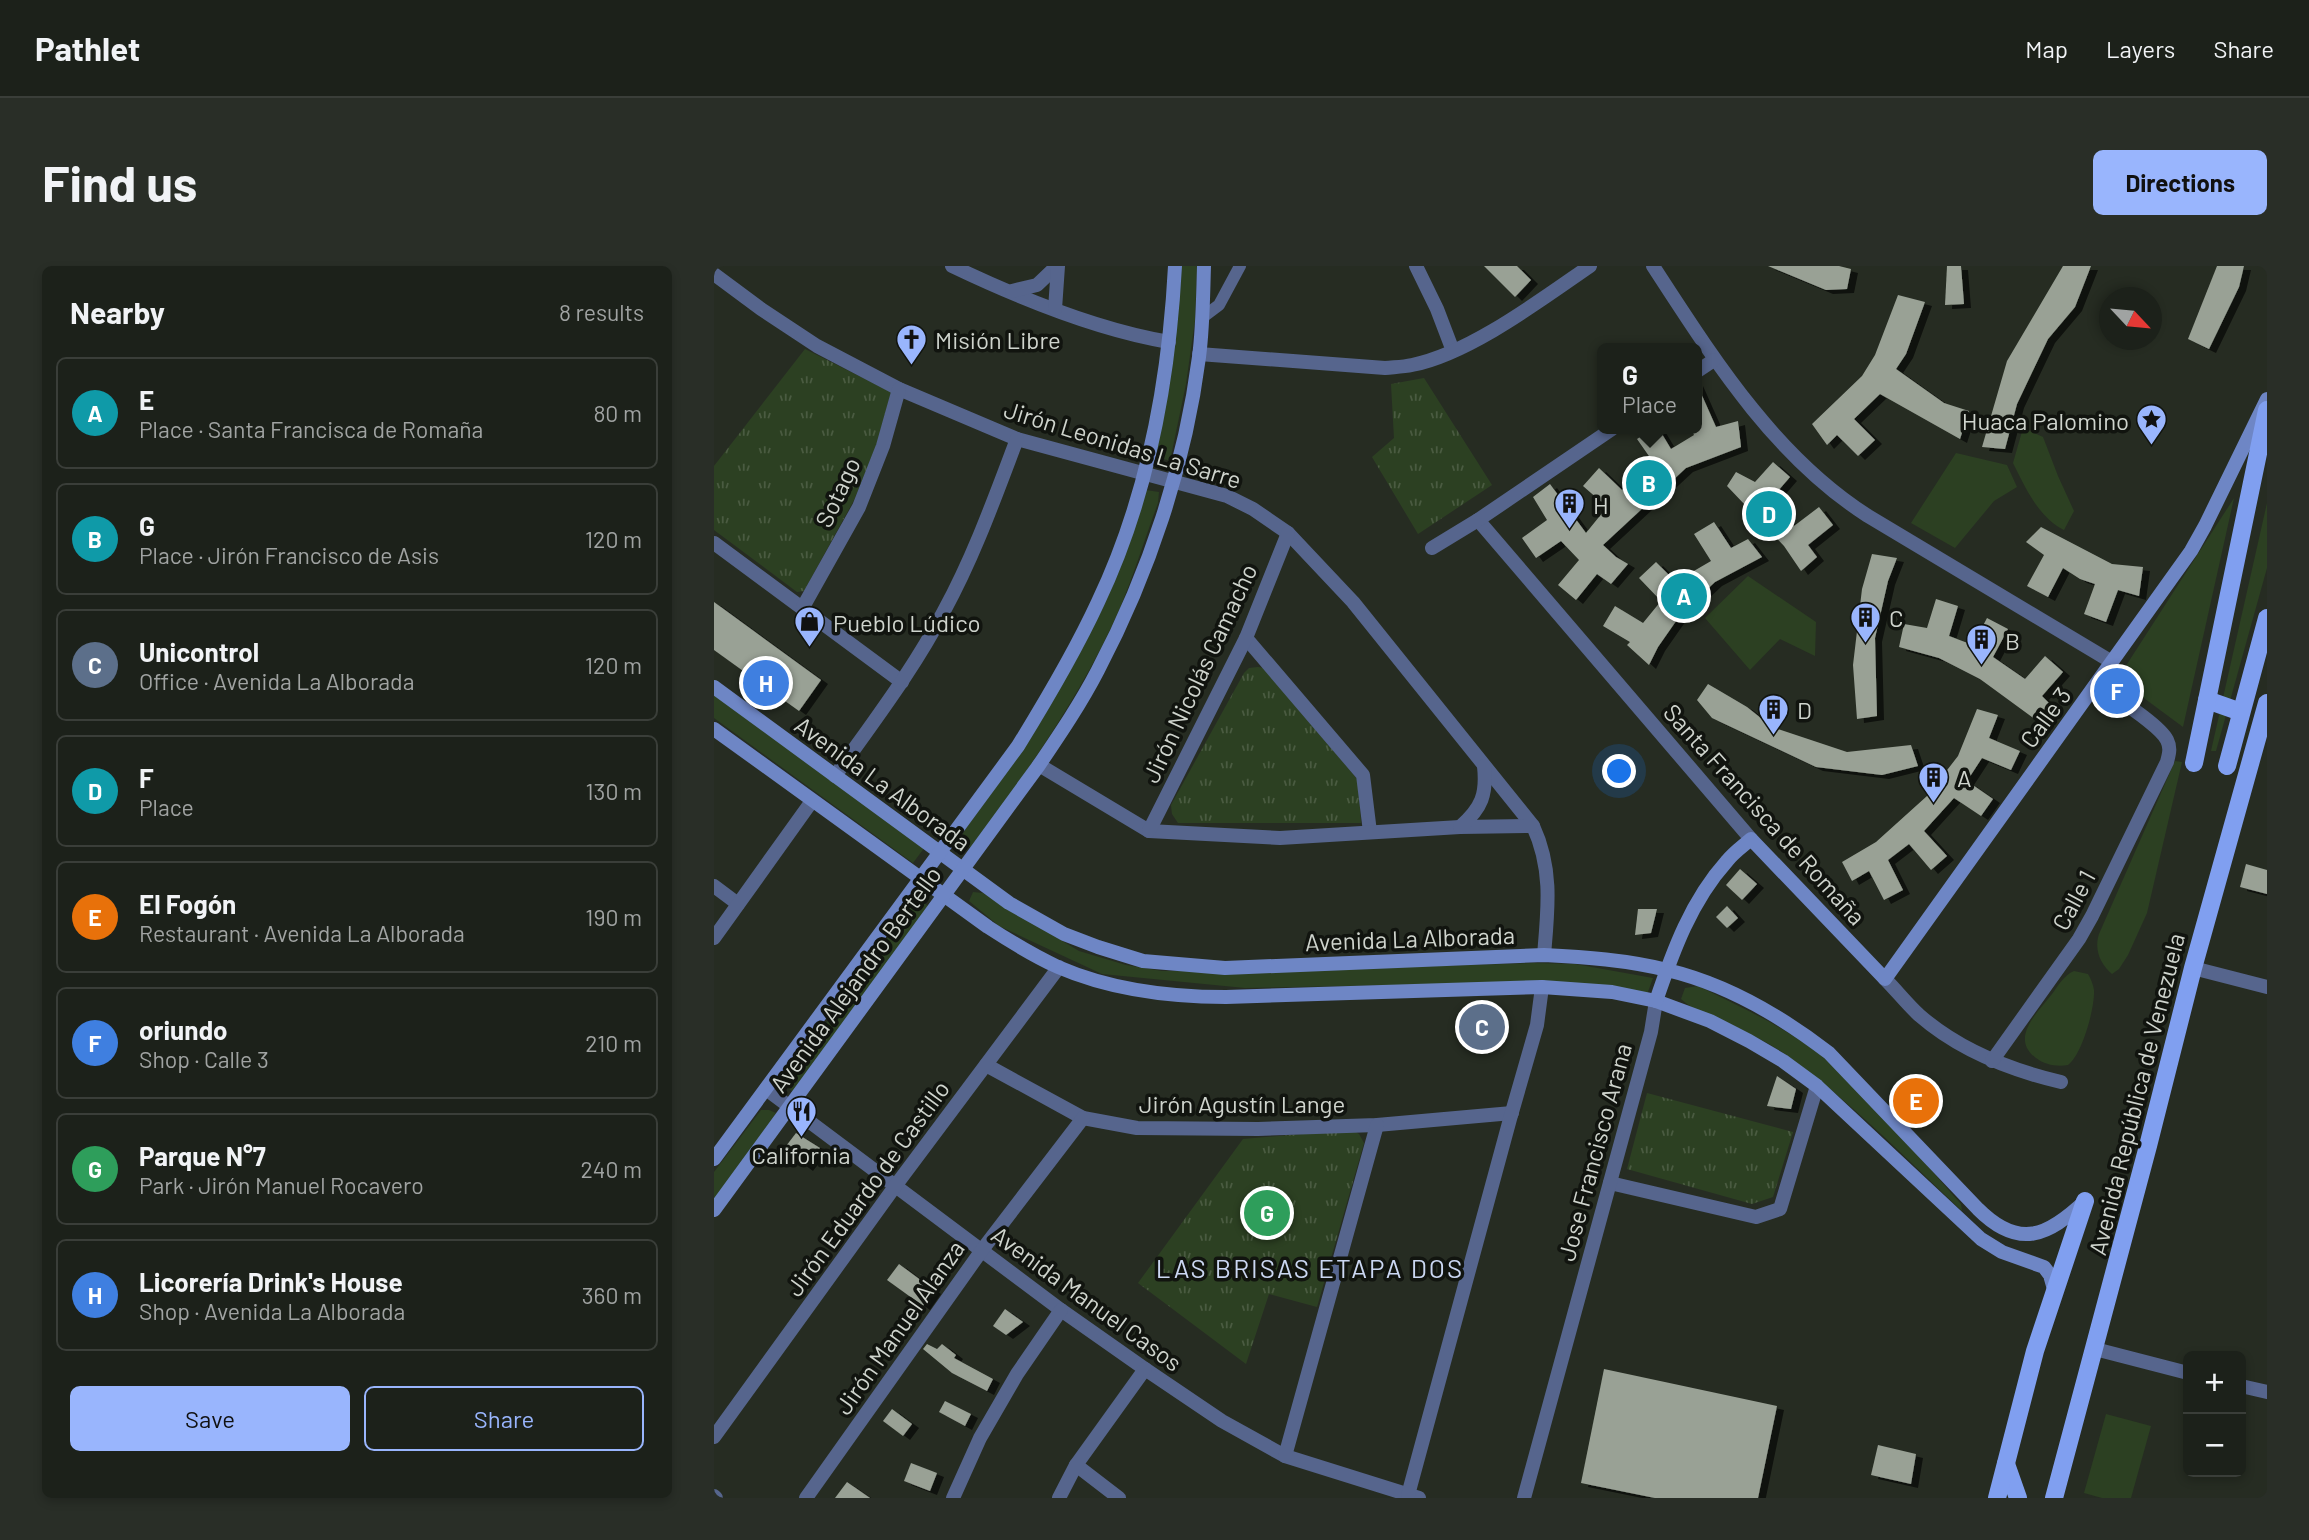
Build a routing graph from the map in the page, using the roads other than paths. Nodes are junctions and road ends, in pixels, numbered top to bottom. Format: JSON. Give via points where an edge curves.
{"nodes":[{"id":1,"x":952,"y":266,"type":"edge"},
{"id":2,"x":1057,"y":266,"type":"edge"},
{"id":3,"x":1175,"y":266,"type":"edge"},
{"id":4,"x":1205,"y":266,"type":"edge"},
{"id":5,"x":1240,"y":266,"type":"edge"},
{"id":6,"x":1416,"y":266,"type":"edge"},
{"id":7,"x":1590,"y":266,"type":"edge"},
{"id":8,"x":1653,"y":266,"type":"edge"},
{"id":9,"x":714,"y":274,"type":"edge"},
{"id":10,"x":1012,"y":291,"type":"junction"},
{"id":11,"x":1055,"y":309,"type":"junction"},
{"id":12,"x":1203,"y":317,"type":"junction"},
{"id":13,"x":1169,"y":342,"type":"junction"},
{"id":14,"x":1453,"y":351,"type":"junction"},
{"id":15,"x":1199,"y":354,"type":"junction"},
{"id":16,"x":1714,"y":360,"type":"junction"},
{"id":17,"x":1702,"y":368,"type":"edge"},
{"id":18,"x":899,"y":389,"type":"junction"},
{"id":19,"x":2267,"y":399,"type":"edge"},
{"id":20,"x":2267,"y":410,"type":"edge"},
{"id":21,"x":1605,"y":434,"type":"edge"},
{"id":22,"x":1017,"y":439,"type":"junction"},
{"id":23,"x":1144,"y":473,"type":"junction"},
{"id":24,"x":1173,"y":481,"type":"junction"},
{"id":25,"x":1478,"y":520,"type":"junction"},
{"id":26,"x":1288,"y":533,"type":"junction"},
{"id":27,"x":714,"y":543,"type":"edge"},
{"id":28,"x":1432,"y":548,"type":"dead end"},
{"id":29,"x":803,"y":607,"type":"junction"},
{"id":30,"x":2267,"y":618,"type":"edge"},
{"id":31,"x":1246,"y":638,"type":"junction"},
{"id":32,"x":2261,"y":640,"type":"junction"},
{"id":33,"x":2112,"y":662,"type":"junction"},
{"id":34,"x":2267,"y":663,"type":"edge"},
{"id":35,"x":902,"y":682,"type":"junction"},
{"id":36,"x":2096,"y":684,"type":"junction"},
{"id":37,"x":714,"y":687,"type":"edge"},
{"id":38,"x":2207,"y":700,"type":"junction"},
{"id":39,"x":2267,"y":703,"type":"edge"},
{"id":40,"x":2241,"y":712,"type":"junction"},
{"id":41,"x":714,"y":729,"type":"edge"},
{"id":42,"x":2194,"y":763,"type":"dead end"},
{"id":43,"x":1484,"y":764,"type":"junction"},
{"id":44,"x":1039,"y":765,"type":"junction"},
{"id":45,"x":2227,"y":766,"type":"dead end"},
{"id":46,"x":835,"y":776,"type":"junction"},
{"id":47,"x":812,"y":801,"type":"junction"},
{"id":48,"x":1532,"y":826,"type":"junction"},
{"id":49,"x":1460,"y":827,"type":"junction"},
{"id":50,"x":1149,"y":831,"type":"junction"},
{"id":51,"x":1370,"y":832,"type":"junction"},
{"id":52,"x":1751,"y":839,"type":"junction"},
{"id":53,"x":939,"y":853,"type":"junction"},
{"id":54,"x":963,"y":870,"type":"junction"},
{"id":55,"x":920,"y":878,"type":"junction"},
{"id":56,"x":714,"y":887,"type":"edge"},
{"id":57,"x":945,"y":897,"type":"junction"},
{"id":58,"x":738,"y":904,"type":"junction"},
{"id":59,"x":714,"y":938,"type":"edge"},
{"id":60,"x":1544,"y":956,"type":"junction"},
{"id":61,"x":1059,"y":967,"type":"junction"},
{"id":62,"x":2193,"y":968,"type":"junction"},
{"id":63,"x":1667,"y":970,"type":"junction"},
{"id":64,"x":1885,"y":979,"type":"junction"},
{"id":65,"x":1542,"y":987,"type":"junction"},
{"id":66,"x":2267,"y":987,"type":"edge"},
{"id":67,"x":1656,"y":1000,"type":"junction"},
{"id":68,"x":1992,"y":1061,"type":"junction"},
{"id":69,"x":986,"y":1065,"type":"junction"},
{"id":70,"x":2061,"y":1082,"type":"dead end"},
{"id":71,"x":1816,"y":1086,"type":"junction"},
{"id":72,"x":766,"y":1089,"type":"junction"},
{"id":73,"x":790,"y":1107,"type":"junction"},
{"id":74,"x":1512,"y":1113,"type":"junction"},
{"id":75,"x":1083,"y":1118,"type":"junction"},
{"id":76,"x":1377,"y":1125,"type":"junction"},
{"id":77,"x":714,"y":1159,"type":"edge"},
{"id":78,"x":1609,"y":1183,"type":"junction"},
{"id":79,"x":896,"y":1185,"type":"junction"},
{"id":80,"x":2085,"y":1201,"type":"joint"},
{"id":81,"x":714,"y":1210,"type":"edge"},
{"id":82,"x":982,"y":1250,"type":"junction"},
{"id":83,"x":2054,"y":1289,"type":"junction"},
{"id":84,"x":1061,"y":1310,"type":"junction"},
{"id":85,"x":2095,"y":1349,"type":"junction"},
{"id":86,"x":1144,"y":1369,"type":"junction"},
{"id":87,"x":2183,"y":1372,"type":"edge"},
{"id":88,"x":2246,"y":1387,"type":"edge"},
{"id":89,"x":2267,"y":1392,"type":"edge"},
{"id":90,"x":714,"y":1437,"type":"edge"},
{"id":91,"x":1285,"y":1456,"type":"junction"},
{"id":92,"x":2006,"y":1464,"type":"junction"},
{"id":93,"x":1076,"y":1465,"type":"junction"},
{"id":94,"x":1414,"y":1496,"type":"edge"},
{"id":95,"x":806,"y":1498,"type":"edge"},
{"id":96,"x":953,"y":1498,"type":"edge"},
{"id":97,"x":1059,"y":1498,"type":"edge"},
{"id":98,"x":1119,"y":1498,"type":"edge"},
{"id":99,"x":1524,"y":1498,"type":"edge"},
{"id":100,"x":1997,"y":1498,"type":"edge"},
{"id":101,"x":2018,"y":1498,"type":"edge"},
{"id":102,"x":2054,"y":1498,"type":"edge"}],
"edges":[{"from":1,"to":10,"type":"street"},
{"from":2,"to":10,"type":"street","via":[[1037,285]]},
{"from":2,"to":11,"type":"street"},
{"from":3,"to":13,"type":"main road","name":"Avenida Alejandro Bertello"},
{"from":4,"to":12,"type":"main road","name":"Avenida Alejandro Bertello"},
{"from":5,"to":12,"type":"street","via":[[1219,305]]},
{"from":6,"to":14,"type":"street"},
{"from":7,"to":14,"type":"street"},
{"from":8,"to":16,"type":"street"},
{"from":9,"to":18,"type":"street","name":"Jirón Leonidas La Sarre","via":[[817,346]]},
{"from":10,"to":11,"type":"street"},
{"from":11,"to":13,"type":"street","via":[[1138,337]]},
{"from":12,"to":15,"type":"main road","name":"Avenida Alejandro Bertello"},
{"from":13,"to":23,"type":"main road","name":"Avenida Alejandro Bertello"},
{"from":14,"to":15,"type":"street","via":[[1412,366],[1385,368]]},
{"from":15,"to":24,"type":"main road","name":"Avenida Alejandro Bertello"},
{"from":16,"to":17,"type":"street"},
{"from":16,"to":33,"type":"street","via":[[1781,441],[1831,489],[1868,516]]},
{"from":18,"to":22,"type":"street","name":"Jirón Leonidas La Sarre"},
{"from":18,"to":29,"type":"street","name":"Sotago","via":[[859,506]]},
{"from":19,"to":33,"type":"main road","name":"Calle 3","via":[[2200,537]]},
{"from":20,"to":38,"type":"main road"},
{"from":21,"to":25,"type":"street"},
{"from":22,"to":23,"type":"street","name":"Jirón Leonidas La Sarre"},
{"from":22,"to":35,"type":"street","via":[[978,543]]},
{"from":23,"to":24,"type":"street","name":"Jirón Leonidas La Sarre"},
{"from":23,"to":53,"type":"main road","name":"Avenida Alejandro Bertello","via":[[1115,562],[1075,647],[1018,746]]},
{"from":24,"to":26,"type":"street","name":"Jirón Leonidas La Sarre","via":[[1227,496]]},
{"from":24,"to":44,"type":"main road","name":"Avenida Alejandro Bertello","via":[[1122,623],[1073,715]]},
{"from":25,"to":28,"type":"street"},
{"from":25,"to":52,"type":"street","name":"Santa Francisca de Romaña"},
{"from":26,"to":31,"type":"street","name":"Jirón Nicolás Camacho"},
{"from":26,"to":43,"type":"street","name":"Jirón Leonidas La Sarre","via":[[1353,601]]},
{"from":27,"to":29,"type":"street"},
{"from":29,"to":35,"type":"street"},
{"from":30,"to":32,"type":"main road"},
{"from":31,"to":50,"type":"street","name":"Jirón Nicolás Camacho"},
{"from":31,"to":51,"type":"street","via":[[1363,775]]},
{"from":32,"to":34,"type":"main road"},
{"from":32,"to":40,"type":"main road"},
{"from":33,"to":36,"type":"main road","name":"Calle 3"},
{"from":35,"to":46,"type":"street"},
{"from":36,"to":64,"type":"main road","name":"Calle 3"},
{"from":36,"to":68,"type":"street","name":"Calle 1","via":[[2157,728],[2170,748],[2160,778],[2079,939]]},
{"from":37,"to":46,"type":"main road","name":"Avenida La Alborada"},
{"from":38,"to":40,"type":"main road"},
{"from":38,"to":42,"type":"main road"},
{"from":39,"to":62,"type":"main road","name":"Avenida República de Venezuela"},
{"from":40,"to":45,"type":"main road"},
{"from":41,"to":47,"type":"main road"},
{"from":43,"to":48,"type":"street","name":"Jirón Leonidas La Sarre"},
{"from":43,"to":49,"type":"street","via":[[1482,799],[1474,815]]},
{"from":44,"to":50,"type":"street"},
{"from":44,"to":54,"type":"main road","name":"Avenida Alejandro Bertello"},
{"from":46,"to":53,"type":"main road","name":"Avenida La Alborada"},
{"from":47,"to":55,"type":"main road"},
{"from":47,"to":58,"type":"street"},
{"from":48,"to":49,"type":"street"},
{"from":48,"to":60,"type":"street","name":"Jirón Leonidas La Sarre","via":[[1542,845],[1549,890]]},
{"from":49,"to":51,"type":"street"},
{"from":50,"to":51,"type":"street","via":[[1280,838]]},
{"from":52,"to":63,"type":"main road","name":"Jose Francisco Arana","via":[[1727,860],[1694,909]]},
{"from":52,"to":64,"type":"main road","name":"Santa Francisca de Romaña"},
{"from":53,"to":54,"type":"main road","name":"Avenida La Alborada"},
{"from":53,"to":55,"type":"main road","name":"Avenida Alejandro Bertello"},
{"from":54,"to":57,"type":"main road","name":"Avenida Alejandro Bertello"},
{"from":54,"to":60,"type":"main road","name":"Avenida La Alborada","via":[[1036,920],[1143,961],[1225,968]]},
{"from":55,"to":57,"type":"main road"},
{"from":55,"to":72,"type":"main road","name":"Avenida Alejandro Bertello"},
{"from":56,"to":58,"type":"street"},
{"from":57,"to":61,"type":"main road","via":[[988,928]]},
{"from":57,"to":73,"type":"main road","name":"Avenida Alejandro Bertello"},
{"from":58,"to":59,"type":"street"},
{"from":60,"to":63,"type":"main road","name":"Avenida La Alborada","via":[[1595,958]]},
{"from":61,"to":65,"type":"main road","via":[[1097,981],[1180,997]]},
{"from":61,"to":69,"type":"street","name":"Jirón Eduardo de Castillo"},
{"from":62,"to":66,"type":"street"},
{"from":62,"to":85,"type":"main road","name":"Avenida República de Venezuela"},
{"from":63,"to":67,"type":"main road","name":"Jose Francisco Arana"},
{"from":63,"to":80,"type":"main road","name":"Avenida La Alborada","via":[[1746,1000],[1801,1031],[1829,1053],[1983,1215],[1997,1224],[2017,1233],[2039,1233],[2060,1224]]},
{"from":64,"to":68,"type":"street","name":"Santa Francisca de Romaña","via":[[1920,1015]]},
{"from":65,"to":67,"type":"main road"},
{"from":65,"to":74,"type":"street","via":[[1537,1025]]},
{"from":67,"to":71,"type":"main road","via":[[1749,1041]]},
{"from":67,"to":78,"type":"street","name":"Jose Francisco Arana"},
{"from":68,"to":70,"type":"street","name":"Santa Francisca de Romaña"},
{"from":69,"to":75,"type":"street","name":"Jirón Agustín Lange"},
{"from":69,"to":79,"type":"street","name":"Jirón Eduardo de Castillo"},
{"from":71,"to":78,"type":"street","via":[[1780,1209],[1756,1217]]},
{"from":71,"to":83,"type":"main road","via":[[1981,1239],[2046,1269]]},
{"from":72,"to":73,"type":"street","name":"Avenida Manuel Casos"},
{"from":72,"to":77,"type":"main road","name":"Avenida Alejandro Bertello"},
{"from":73,"to":79,"type":"street","name":"Avenida Manuel Casos"},
{"from":73,"to":81,"type":"main road","name":"Avenida Alejandro Bertello"},
{"from":74,"to":76,"type":"street","name":"Jirón Agustín Lange"},
{"from":74,"to":94,"type":"street"},
{"from":75,"to":76,"type":"street","name":"Jirón Agustín Lange","via":[[1137,1128]]},
{"from":75,"to":82,"type":"street","name":"Jirón Manuel Alanza"},
{"from":76,"to":91,"type":"street"},
{"from":78,"to":99,"type":"street","name":"Jose Francisco Arana"},
{"from":79,"to":82,"type":"street","name":"Avenida Manuel Casos"},
{"from":79,"to":90,"type":"street","name":"Jirón Eduardo de Castillo"},
{"from":80,"to":83,"type":"main road","name":"Avenida República de Venezuela"},
{"from":82,"to":84,"type":"street","name":"Avenida Manuel Casos"},
{"from":82,"to":95,"type":"street","name":"Jirón Manuel Alanza"},
{"from":83,"to":92,"type":"main road","name":"Avenida República de Venezuela"},
{"from":84,"to":86,"type":"street","name":"Avenida Manuel Casos"},
{"from":84,"to":96,"type":"street","via":[[979,1438]]},
{"from":85,"to":87,"type":"street"},
{"from":85,"to":102,"type":"main road","name":"Avenida República de Venezuela"},
{"from":86,"to":91,"type":"street","name":"Avenida Manuel Casos"},
{"from":86,"to":93,"type":"street"},
{"from":88,"to":89,"type":"street"},
{"from":91,"to":94,"type":"street","name":"Avenida Manuel Casos"},
{"from":92,"to":100,"type":"main road","name":"Avenida República de Venezuela"},
{"from":92,"to":101,"type":"main road"},
{"from":93,"to":97,"type":"street"},
{"from":93,"to":98,"type":"street"}]}
